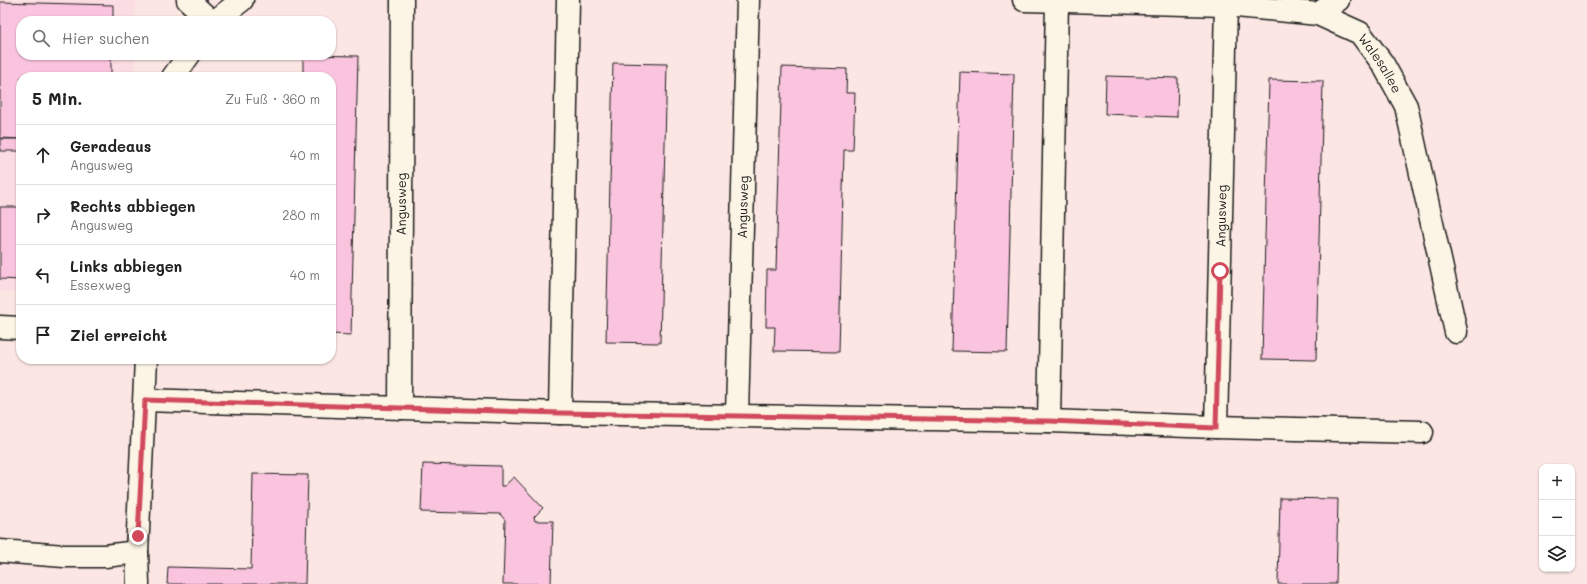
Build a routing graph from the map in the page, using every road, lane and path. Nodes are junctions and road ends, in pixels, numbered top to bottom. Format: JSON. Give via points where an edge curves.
{"nodes":[{"id":1,"x":188,"y":0,"type":"edge"},
{"id":2,"x":242,"y":0,"type":"edge"},
{"id":3,"x":402,"y":0,"type":"edge"},
{"id":4,"x":568,"y":0,"type":"edge"},
{"id":5,"x":748,"y":0,"type":"edge"},
{"id":6,"x":1024,"y":0,"type":"edge"},
{"id":7,"x":1338,"y":0,"type":"edge"},
{"id":8,"x":1057,"y":1,"type":"junction"},
{"id":9,"x":1226,"y":5,"type":"junction"},
{"id":10,"x":1318,"y":14,"type":"junction"},
{"id":11,"x":206,"y":16,"type":"edge"},
{"id":12,"x":221,"y":16,"type":"edge"},
{"id":13,"x":185,"y":60,"type":"edge"},
{"id":14,"x":177,"y":72,"type":"edge"},
{"id":15,"x":0,"y":327,"type":"edge"},
{"id":16,"x":16,"y":328,"type":"edge"},
{"id":17,"x":1456,"y":332,"type":"dead end"},
{"id":18,"x":146,"y":364,"type":"edge"},
{"id":19,"x":145,"y":400,"type":"junction"},
{"id":20,"x":400,"y":408,"type":"junction"},
{"id":21,"x":560,"y":413,"type":"junction"},
{"id":22,"x":737,"y":415,"type":"junction"},
{"id":23,"x":1049,"y":421,"type":"junction"},
{"id":24,"x":1216,"y":428,"type":"junction"},
{"id":25,"x":1422,"y":432,"type":"dead end"},
{"id":26,"x":0,"y":551,"type":"edge"},
{"id":27,"x":137,"y":552,"type":"junction"},
{"id":28,"x":138,"y":584,"type":"edge"}],
"edges":[{"from":1,"to":11,"type":"lane"},
{"from":2,"to":12,"type":"lane"},
{"from":3,"to":20,"type":"lane","name":"Angusweg"},
{"from":4,"to":21,"type":"lane"},
{"from":5,"to":22,"type":"lane","name":"Angusweg"},
{"from":6,"to":8,"type":"lane","name":"Walesallee"},
{"from":7,"to":10,"type":"lane"},
{"from":8,"to":9,"type":"lane","name":"Walesallee"},
{"from":8,"to":23,"type":"lane"},
{"from":9,"to":10,"type":"lane","name":"Walesallee"},
{"from":9,"to":24,"type":"lane","name":"Angusweg"},
{"from":10,"to":17,"type":"lane","name":"Walesallee","via":[[1360,33],[1384,64],[1406,106]]},
{"from":13,"to":14,"type":"lane"},
{"from":15,"to":16,"type":"lane"},
{"from":18,"to":19,"type":"lane"},
{"from":19,"to":20,"type":"lane"},
{"from":19,"to":27,"type":"lane"},
{"from":20,"to":21,"type":"lane"},
{"from":21,"to":22,"type":"lane"},
{"from":22,"to":23,"type":"lane"},
{"from":23,"to":24,"type":"lane"},
{"from":24,"to":25,"type":"lane"},
{"from":26,"to":27,"type":"lane","via":[[64,556],[105,556]]},
{"from":27,"to":28,"type":"lane"}]}
